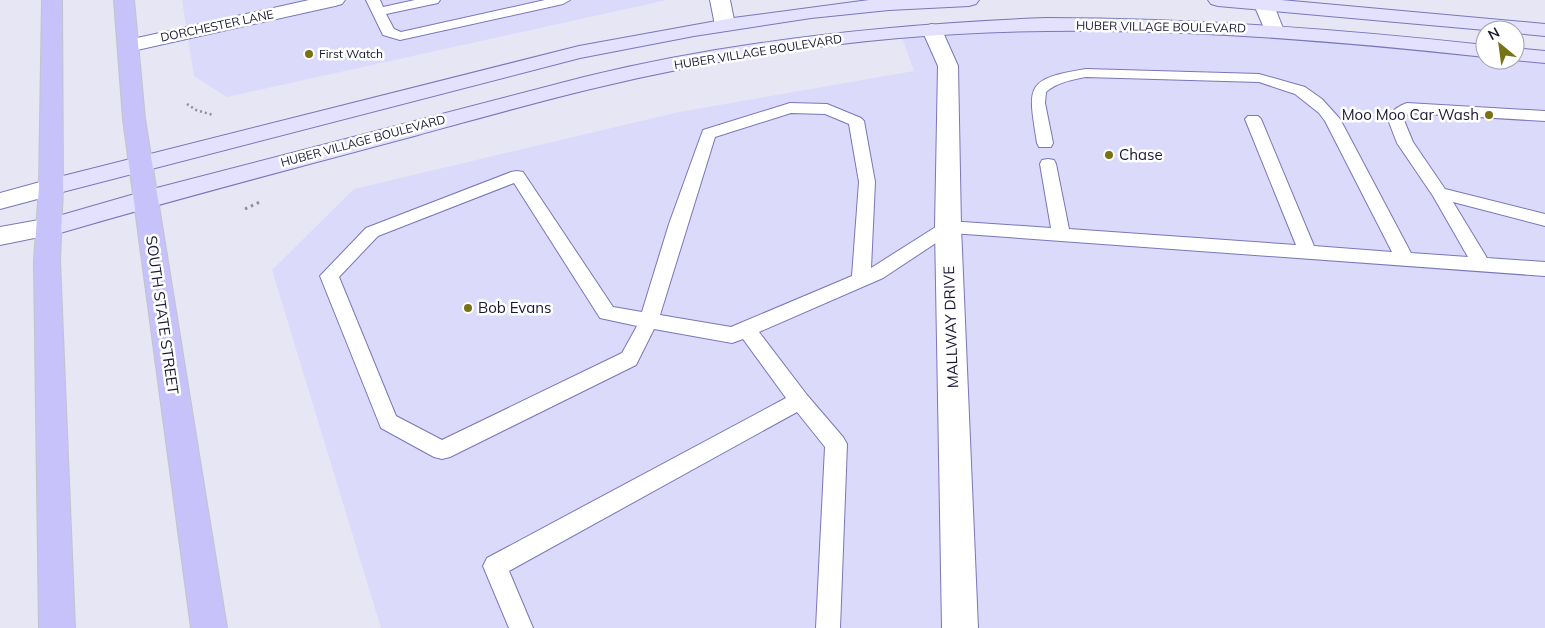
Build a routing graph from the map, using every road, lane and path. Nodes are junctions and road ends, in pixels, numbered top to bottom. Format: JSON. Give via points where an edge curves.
{"nodes":[{"id":1,"x":52,"y":0,"type":"edge"},
{"id":2,"x":335,"y":0,"type":"edge"},
{"id":3,"x":433,"y":0,"type":"edge"},
{"id":4,"x":563,"y":0,"type":"edge"},
{"id":5,"x":720,"y":0,"type":"edge"},
{"id":6,"x":969,"y":0,"type":"edge"},
{"id":7,"x":1218,"y":0,"type":"edge"},
{"id":8,"x":127,"y":1,"type":"edge"},
{"id":9,"x":1263,"y":2,"type":"edge"},
{"id":10,"x":375,"y":6,"type":"edge"},
{"id":11,"x":725,"y":25,"type":"junction"},
{"id":12,"x":932,"y":30,"type":"junction"},
{"id":13,"x":1545,"y":30,"type":"edge"},
{"id":14,"x":1274,"y":31,"type":"junction"},
{"id":15,"x":128,"y":46,"type":"junction"},
{"id":16,"x":1475,"y":50,"type":"edge"},
{"id":17,"x":1525,"y":55,"type":"edge"},
{"id":18,"x":1545,"y":57,"type":"edge"},
{"id":19,"x":1545,"y":116,"type":"edge"},
{"id":20,"x":1253,"y":119,"type":"dead end"},
{"id":21,"x":1045,"y":143,"type":"dead end"},
{"id":22,"x":140,"y":163,"type":"junction"},
{"id":23,"x":1048,"y":164,"type":"dead end"},
{"id":24,"x":52,"y":187,"type":"junction"},
{"id":25,"x":1439,"y":193,"type":"junction"},
{"id":26,"x":266,"y":199,"type":"dead end"},
{"id":27,"x":144,"y":200,"type":"junction"},
{"id":28,"x":0,"y":201,"type":"edge"},
{"id":29,"x":245,"y":209,"type":"dead end"},
{"id":30,"x":1545,"y":220,"type":"edge"},
{"id":31,"x":50,"y":227,"type":"junction"},
{"id":32,"x":948,"y":227,"type":"junction"},
{"id":33,"x":1060,"y":235,"type":"junction"},
{"id":34,"x":0,"y":236,"type":"edge"},
{"id":35,"x":1308,"y":252,"type":"junction"},
{"id":36,"x":1405,"y":259,"type":"junction"},
{"id":37,"x":1482,"y":265,"type":"junction"},
{"id":38,"x":1545,"y":269,"type":"edge"},
{"id":39,"x":861,"y":279,"type":"junction"},
{"id":40,"x":650,"y":321,"type":"junction"},
{"id":41,"x":746,"y":329,"type":"junction"},
{"id":42,"x":800,"y":401,"type":"junction"},
{"id":43,"x":57,"y":628,"type":"edge"},
{"id":44,"x":209,"y":628,"type":"edge"},
{"id":45,"x":521,"y":628,"type":"edge"},
{"id":46,"x":828,"y":628,"type":"edge"},
{"id":47,"x":960,"y":628,"type":"edge"}],
"edges":[{"from":1,"to":24,"type":"main road"},
{"from":2,"to":15,"type":"street","name":"DORCHESTER LANE"},
{"from":3,"to":10,"type":"lane"},
{"from":4,"to":10,"type":"lane","via":[[400,36],[388,32]]},
{"from":5,"to":11,"type":"street"},
{"from":6,"to":11,"type":"street","name":"HUBER VILLAGE BOULEVARD","via":[[888,4]]},
{"from":7,"to":9,"type":"street","name":"HUBER VILLAGE BOULEVARD"},
{"from":8,"to":15,"type":"main road","name":"SOUTH STATE STREET"},
{"from":9,"to":13,"type":"street","name":"HUBER VILLAGE BOULEVARD"},
{"from":9,"to":14,"type":"street"},
{"from":11,"to":22,"type":"street","name":"HUBER VILLAGE BOULEVARD","via":[[579,52]]},
{"from":12,"to":14,"type":"street","name":"HUBER VILLAGE BOULEVARD","via":[[1101,25]]},
{"from":12,"to":27,"type":"street","name":"HUBER VILLAGE BOULEVARD","via":[[798,44],[592,82]]},
{"from":12,"to":32,"type":"street","name":"MALLWAY DRIVE","via":[[948,66]]},
{"from":14,"to":16,"type":"street","name":"HUBER VILLAGE BOULEVARD"},
{"from":15,"to":22,"type":"main road","name":"SOUTH STATE STREET"},
{"from":17,"to":18,"type":"street"},
{"from":19,"to":25,"type":"lane","via":[[1408,108],[1395,117],[1404,143]]},
{"from":20,"to":35,"type":"lane"},
{"from":21,"to":36,"type":"lane","via":[[1039,91],[1062,77],[1086,73],[1259,78],[1280,83],[1310,96],[1323,106]]},
{"from":22,"to":24,"type":"street","name":"HUBER VILLAGE BOULEVARD"},
{"from":22,"to":27,"type":"main road","name":"SOUTH STATE STREET"},
{"from":23,"to":33,"type":"lane"},
{"from":24,"to":28,"type":"street"},
{"from":24,"to":31,"type":"main road"},
{"from":25,"to":30,"type":"lane"},
{"from":25,"to":37,"type":"lane"},
{"from":26,"to":29,"type":"path"},
{"from":27,"to":31,"type":"street","name":"HUBER VILLAGE BOULEVARD"},
{"from":27,"to":44,"type":"main road","name":"SOUTH STATE STREET"},
{"from":31,"to":34,"type":"street"},
{"from":31,"to":43,"type":"main road","via":[[47,267]]},
{"from":32,"to":33,"type":"lane"},
{"from":32,"to":39,"type":"lane"},
{"from":32,"to":47,"type":"street","name":"MALLWAY DRIVE"},
{"from":33,"to":35,"type":"lane"},
{"from":35,"to":36,"type":"lane"},
{"from":36,"to":37,"type":"lane"},
{"from":37,"to":38,"type":"lane"},
{"from":39,"to":40,"type":"lane","via":[[867,182],[856,121],[827,109],[790,108],[708,134]]},
{"from":39,"to":41,"type":"lane"},
{"from":40,"to":40,"type":"lane","via":[[608,313],[517,176],[372,232],[329,276],[388,422],[442,450],[629,359]]},
{"from":40,"to":41,"type":"lane","via":[[732,335]]},
{"from":41,"to":42,"type":"lane"},
{"from":42,"to":45,"type":"lane","via":[[495,566]]},
{"from":42,"to":46,"type":"lane","via":[[836,444]]}]}
